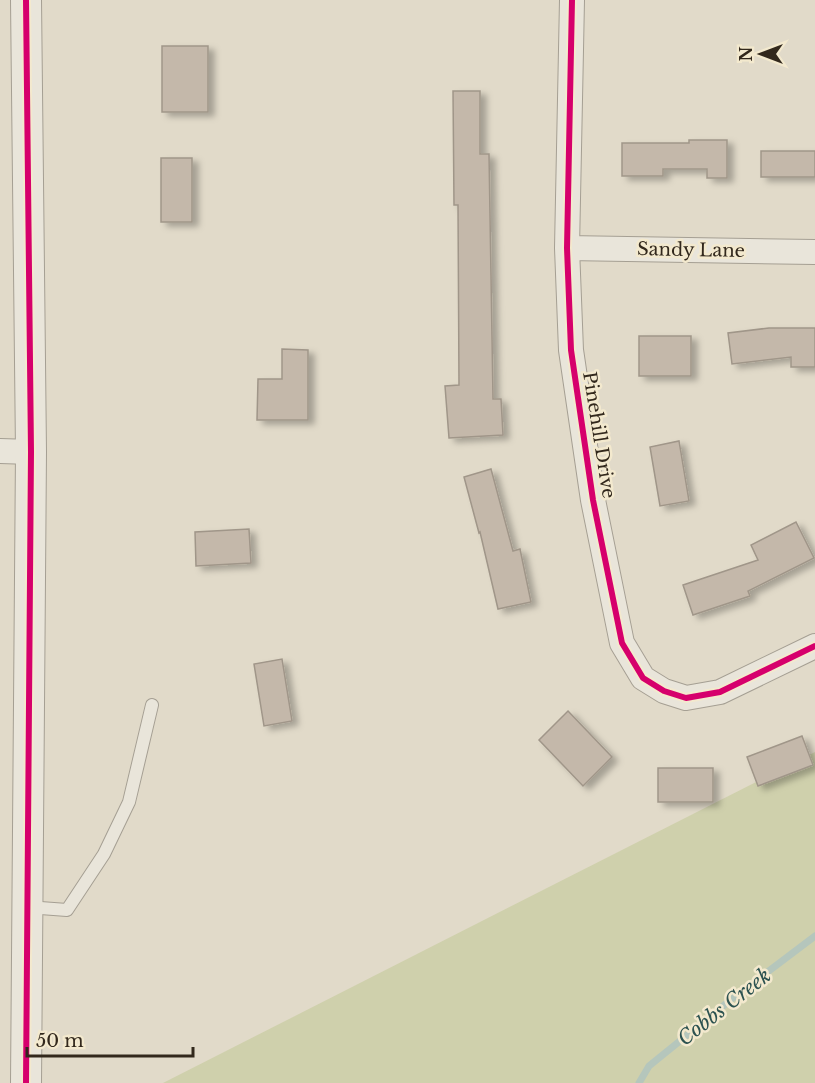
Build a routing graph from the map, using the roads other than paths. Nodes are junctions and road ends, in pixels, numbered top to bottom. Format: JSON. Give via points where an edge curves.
{"nodes":[{"id":1,"x":26,"y":0,"type":"edge"},
{"id":2,"x":572,"y":0,"type":"edge"},
{"id":3,"x":567,"y":249,"type":"junction"},
{"id":4,"x":815,"y":252,"type":"edge"},
{"id":5,"x":0,"y":452,"type":"edge"},
{"id":6,"x":31,"y":452,"type":"junction"},
{"id":7,"x":815,"y":646,"type":"edge"},
{"id":8,"x":152,"y":705,"type":"dead end"},
{"id":9,"x":27,"y":907,"type":"junction"},
{"id":10,"x":26,"y":1083,"type":"edge"}],
"edges":[{"from":1,"to":6,"type":"street"},
{"from":2,"to":3,"type":"street","name":"Pinehill Drive"},
{"from":3,"to":4,"type":"street","name":"Sandy Lane"},
{"from":3,"to":7,"type":"street","name":"Pinehill Drive","via":[[571,350],[593,500],[622,643],[643,678],[686,698],[720,692]]},
{"from":5,"to":6,"type":"street"},
{"from":6,"to":9,"type":"street"},
{"from":8,"to":9,"type":"lane","via":[[129,801],[104,854],[67,910]]},
{"from":9,"to":10,"type":"street"}]}
